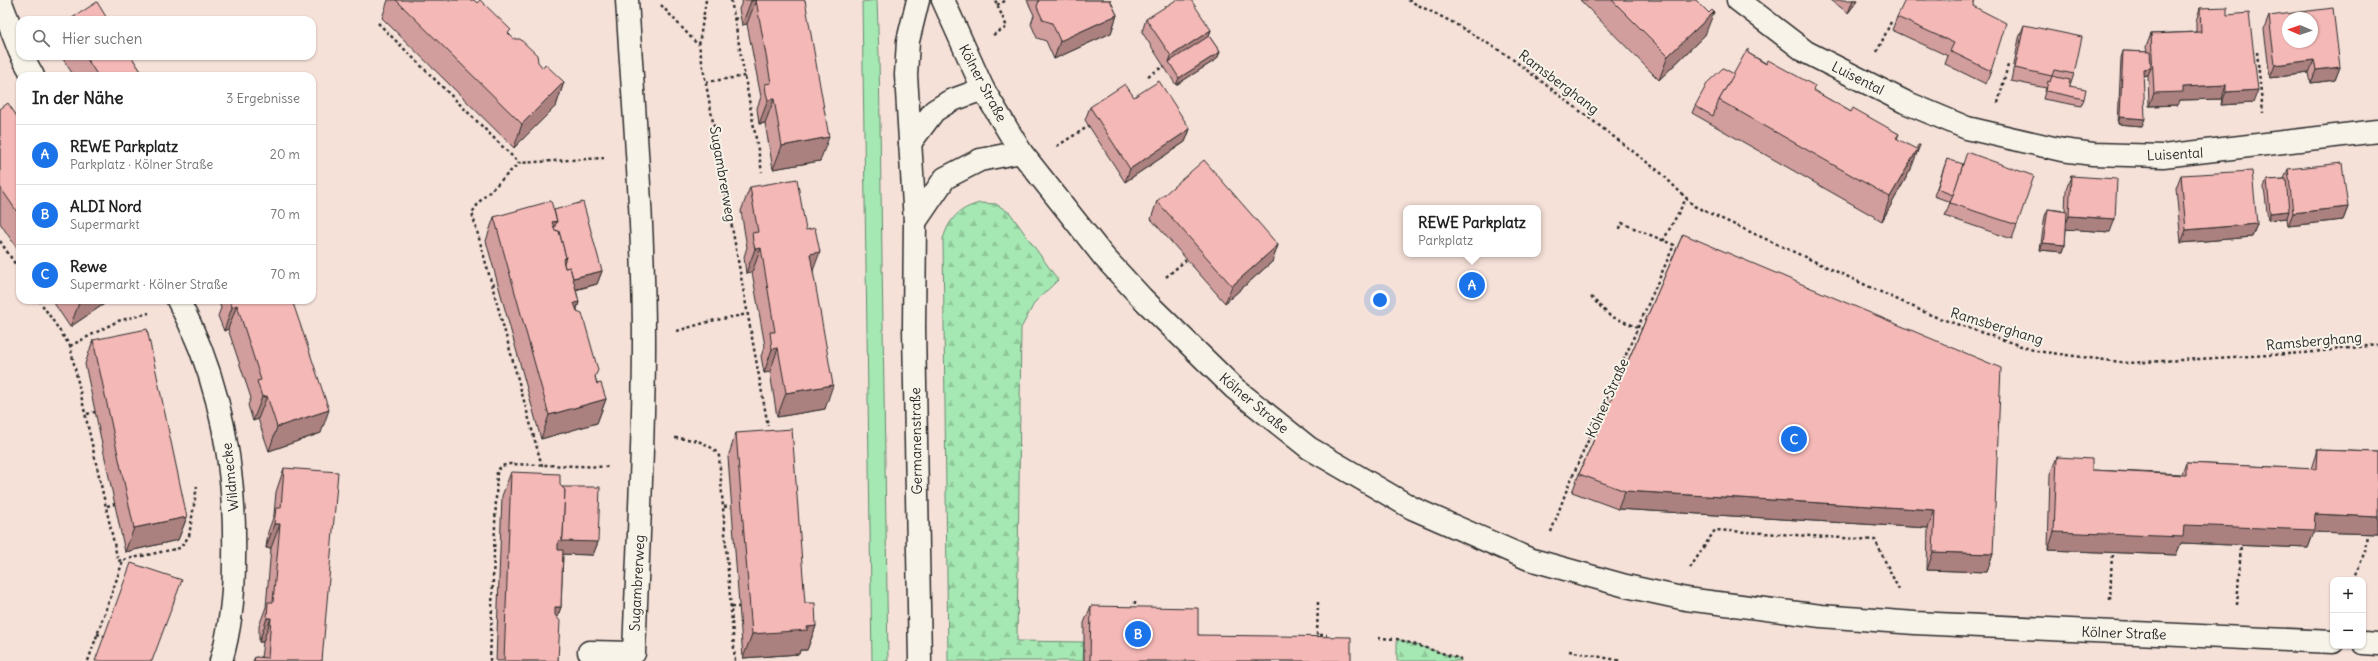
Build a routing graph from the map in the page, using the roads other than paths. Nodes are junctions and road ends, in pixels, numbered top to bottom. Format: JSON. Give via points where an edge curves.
{"nodes":[{"id":1,"x":0,"y":0,"type":"edge"},
{"id":2,"x":627,"y":0,"type":"edge"},
{"id":3,"x":918,"y":0,"type":"edge"},
{"id":4,"x":943,"y":0,"type":"edge"},
{"id":5,"x":1738,"y":0,"type":"edge"},
{"id":6,"x":16,"y":42,"type":"edge"},
{"id":7,"x":24,"y":60,"type":"edge"},
{"id":8,"x":31,"y":72,"type":"edge"},
{"id":9,"x":983,"y":89,"type":"junction"},
{"id":10,"x":2378,"y":131,"type":"edge"},
{"id":11,"x":910,"y":143,"type":"junction"},
{"id":12,"x":1025,"y":157,"type":"junction"},
{"id":13,"x":915,"y":222,"type":"junction"},
{"id":14,"x":180,"y":304,"type":"edge"},
{"id":15,"x":2330,"y":642,"type":"edge"},
{"id":16,"x":2366,"y":643,"type":"edge"},
{"id":17,"x":2378,"y":644,"type":"edge"},
{"id":18,"x":590,"y":652,"type":"dead end"},
{"id":19,"x":221,"y":661,"type":"edge"},
{"id":20,"x":920,"y":661,"type":"edge"}],
"edges":[{"from":1,"to":6,"type":"street"},
{"from":2,"to":18,"type":"street","name":"Sugambrerweg","via":[[637,156],[644,340],[643,438],[634,653]]},
{"from":3,"to":11,"type":"street","name":"Germanenstraße","via":[[908,41],[906,75]]},
{"from":4,"to":9,"type":"street","name":"Kölner Straße"},
{"from":5,"to":10,"type":"street","name":"Luisental","via":[[1812,55],[1905,102],[1967,128],[1989,134],[2093,154],[2164,156]]},
{"from":7,"to":8,"type":"street"},
{"from":9,"to":11,"type":"street","via":[[950,101],[934,111]]},
{"from":9,"to":12,"type":"street","name":"Kölner Straße"},
{"from":11,"to":13,"type":"street","name":"Germanenstraße"},
{"from":12,"to":13,"type":"street","via":[[980,160],[945,178]]},
{"from":12,"to":15,"type":"street","name":"Kölner Straße","via":[[1104,257],[1142,298],[1234,388],[1309,448],[1412,508],[1539,562],[1670,596],[1766,610],[1915,623]]},
{"from":13,"to":20,"type":"street","name":"Germanenstraße","via":[[914,328]]},
{"from":14,"to":19,"type":"street","name":"Wildmecke","via":[[195,333],[212,377],[228,450],[234,507],[234,590],[229,633]]},
{"from":16,"to":17,"type":"street"}]}
